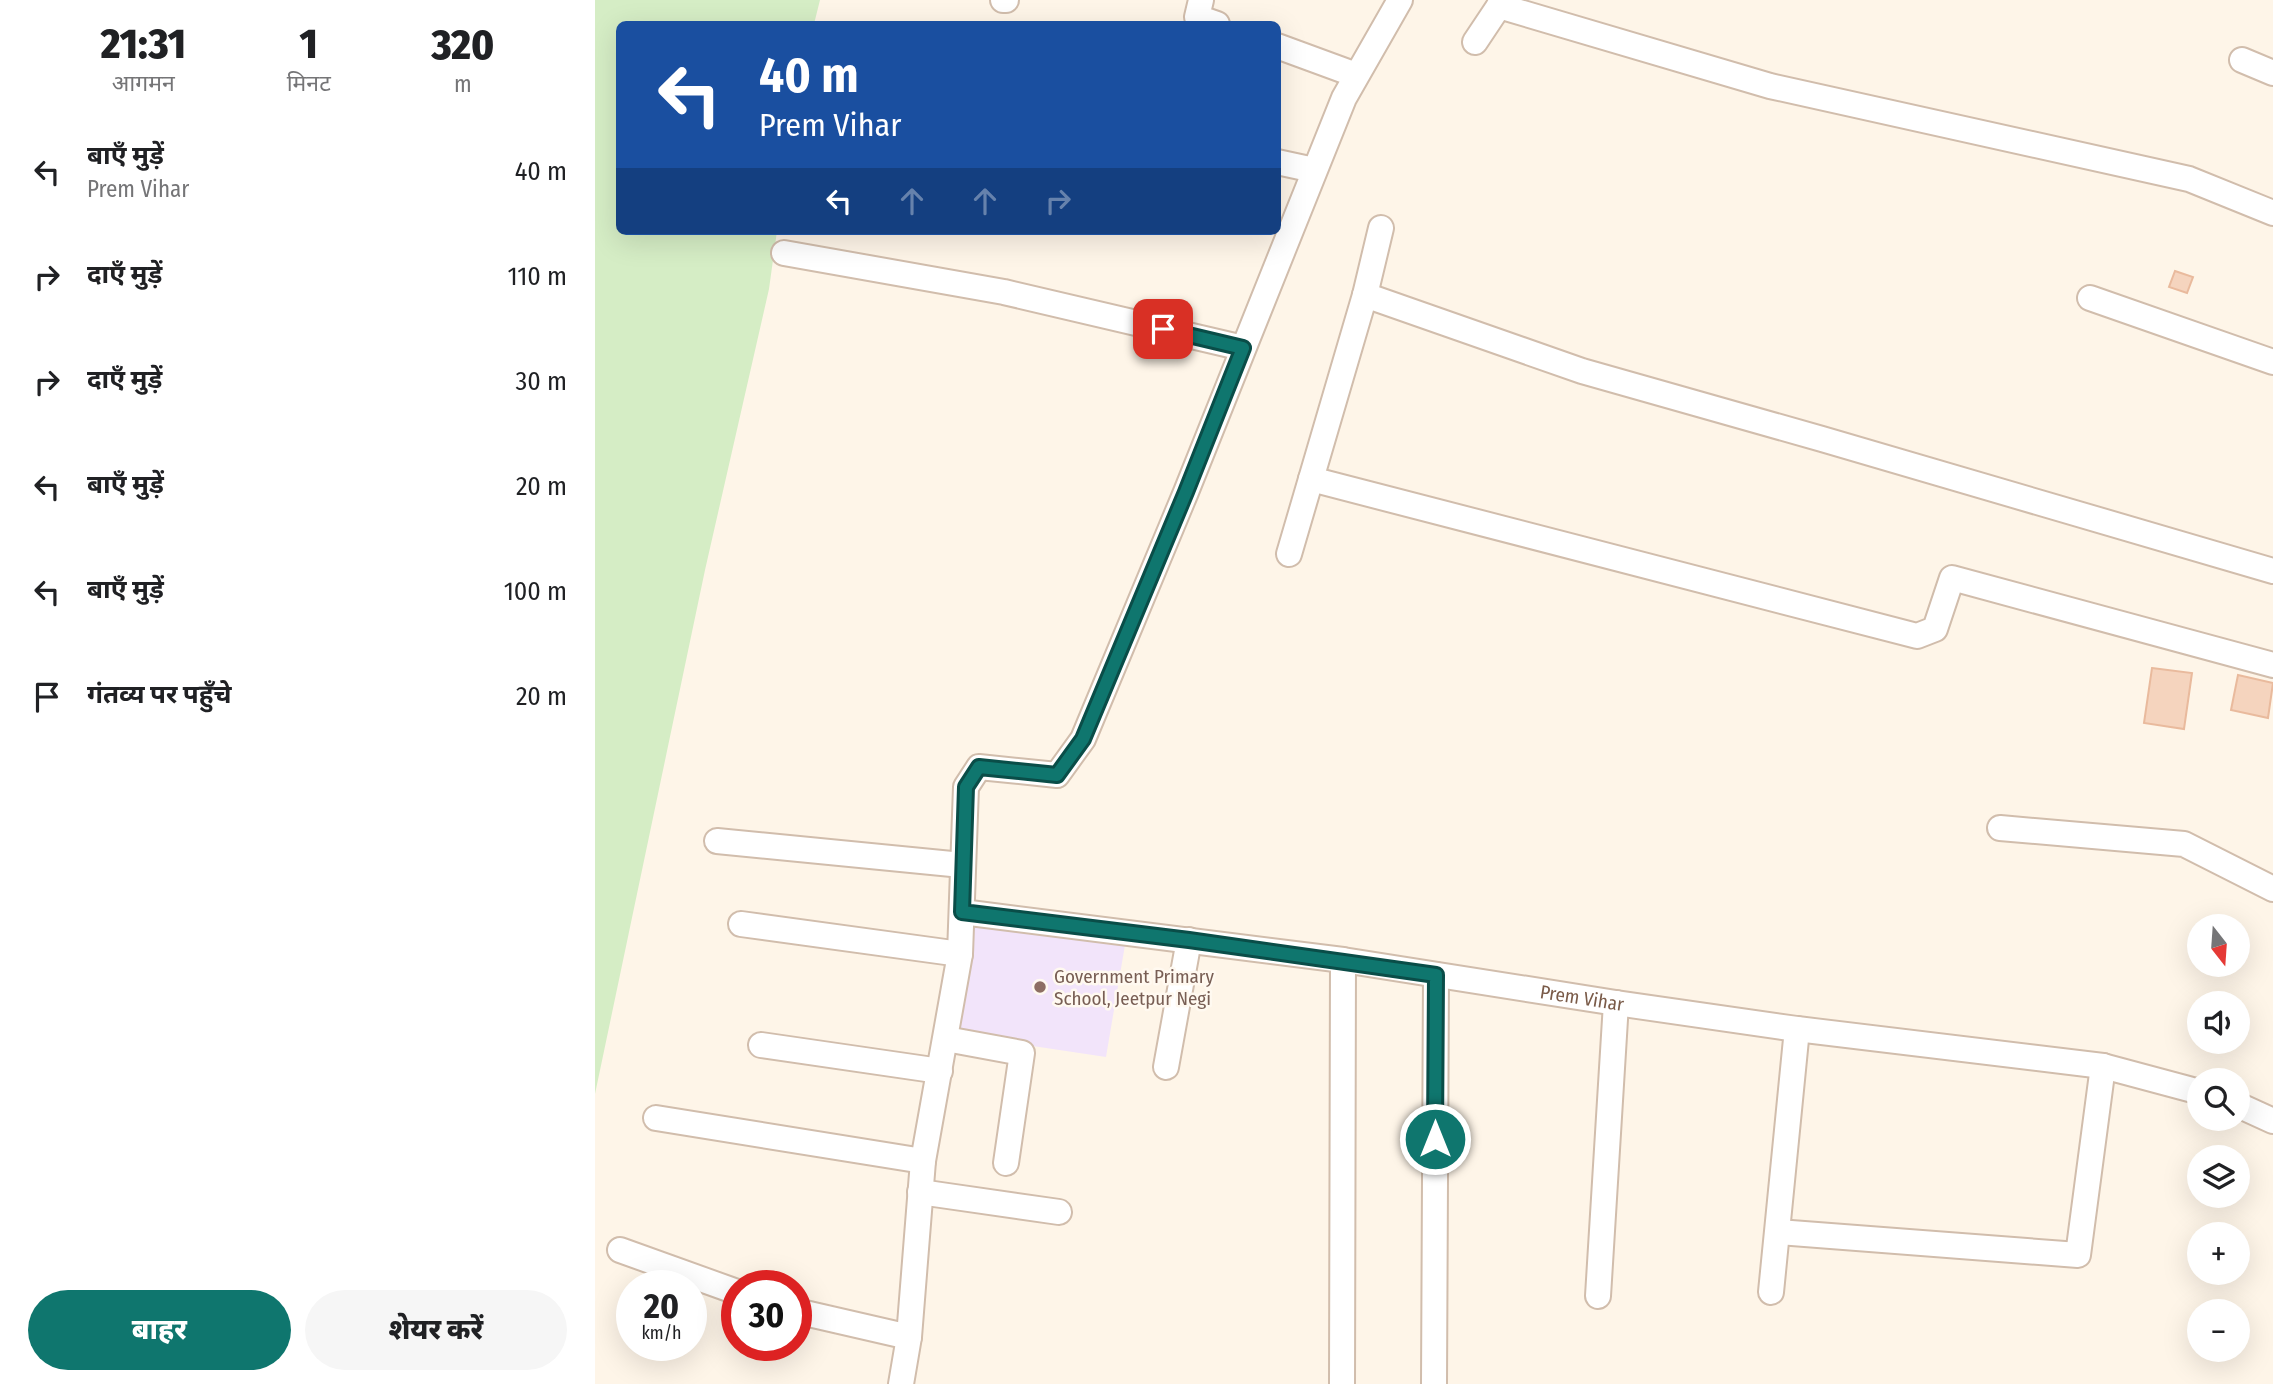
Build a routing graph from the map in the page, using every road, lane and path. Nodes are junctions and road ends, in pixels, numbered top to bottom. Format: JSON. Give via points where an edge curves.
{"nodes":[{"id":1,"x":1201,"y":0,"type":"edge"},
{"id":2,"x":1400,"y":0,"type":"edge"},
{"id":3,"x":1501,"y":3,"type":"edge"},
{"id":4,"x":1208,"y":21,"type":"edge"},
{"id":5,"x":1475,"y":42,"type":"dead end"},
{"id":6,"x":1281,"y":47,"type":"edge"},
{"id":7,"x":2242,"y":60,"type":"dead end"},
{"id":8,"x":2273,"y":73,"type":"edge"},
{"id":9,"x":1356,"y":75,"type":"junction"},
{"id":10,"x":1281,"y":163,"type":"edge"},
{"id":11,"x":1314,"y":170,"type":"junction"},
{"id":12,"x":2273,"y":213,"type":"edge"},
{"id":13,"x":1285,"y":223,"type":"edge"},
{"id":14,"x":1381,"y":228,"type":"dead end"},
{"id":15,"x":1281,"y":235,"type":"edge"},
{"id":16,"x":784,"y":253,"type":"dead end"},
{"id":17,"x":1365,"y":295,"type":"junction"},
{"id":18,"x":2090,"y":298,"type":"dead end"},
{"id":19,"x":1243,"y":348,"type":"junction"},
{"id":20,"x":2273,"y":362,"type":"edge"},
{"id":21,"x":1311,"y":479,"type":"junction"},
{"id":22,"x":1289,"y":554,"type":"dead end"},
{"id":23,"x":2273,"y":571,"type":"edge"},
{"id":24,"x":2273,"y":665,"type":"edge"},
{"id":25,"x":2000,"y":828,"type":"dead end"},
{"id":26,"x":717,"y":841,"type":"dead end"},
{"id":27,"x":962,"y":865,"type":"junction"},
{"id":28,"x":2273,"y":888,"type":"edge"},
{"id":29,"x":962,"y":912,"type":"junction"},
{"id":30,"x":741,"y":924,"type":"dead end"},
{"id":31,"x":1189,"y":940,"type":"junction"},
{"id":32,"x":960,"y":954,"type":"junction"},
{"id":33,"x":1343,"y":960,"type":"junction"},
{"id":34,"x":1436,"y":975,"type":"junction"},
{"id":35,"x":1616,"y":1003,"type":"junction"},
{"id":36,"x":1797,"y":1029,"type":"junction"},
{"id":37,"x":946,"y":1039,"type":"junction"},
{"id":38,"x":761,"y":1045,"type":"dead end"},
{"id":39,"x":2103,"y":1066,"type":"junction"},
{"id":40,"x":1166,"y":1067,"type":"dead end"},
{"id":41,"x":940,"y":1071,"type":"junction"},
{"id":42,"x":2187,"y":1089,"type":"edge"},
{"id":43,"x":2250,"y":1110,"type":"edge"},
{"id":44,"x":656,"y":1118,"type":"dead end"},
{"id":45,"x":2273,"y":1121,"type":"edge"},
{"id":46,"x":923,"y":1161,"type":"junction"},
{"id":47,"x":1006,"y":1163,"type":"dead end"},
{"id":48,"x":920,"y":1192,"type":"junction"},
{"id":49,"x":1059,"y":1212,"type":"dead end"},
{"id":50,"x":1778,"y":1232,"type":"junction"},
{"id":51,"x":620,"y":1250,"type":"dead end"},
{"id":52,"x":721,"y":1286,"type":"edge"},
{"id":53,"x":1771,"y":1292,"type":"dead end"},
{"id":54,"x":1598,"y":1296,"type":"dead end"},
{"id":55,"x":812,"y":1315,"type":"edge"},
{"id":56,"x":909,"y":1337,"type":"junction"},
{"id":57,"x":901,"y":1384,"type":"edge"},
{"id":58,"x":1342,"y":1384,"type":"edge"},
{"id":59,"x":1434,"y":1384,"type":"edge"}],
"edges":[{"from":1,"to":4,"type":"street","via":[[1197,17]]},
{"from":2,"to":9,"type":"street"},
{"from":3,"to":5,"type":"street"},
{"from":3,"to":12,"type":"street","via":[[1770,86],[2189,179]]},
{"from":6,"to":9,"type":"street"},
{"from":7,"to":8,"type":"street"},
{"from":9,"to":11,"type":"street"},
{"from":10,"to":11,"type":"street"},
{"from":11,"to":13,"type":"street"},
{"from":14,"to":17,"type":"street"},
{"from":15,"to":19,"type":"street"},
{"from":16,"to":19,"type":"street","via":[[1004,292]]},
{"from":17,"to":21,"type":"street"},
{"from":17,"to":23,"type":"street","via":[[1582,371]]},
{"from":18,"to":20,"type":"street"},
{"from":19,"to":27,"type":"street","via":[[1083,739],[1057,775],[979,767],[966,787]]},
{"from":21,"to":22,"type":"street"},
{"from":21,"to":24,"type":"street","via":[[1917,636],[1935,629],[1952,578]]},
{"from":25,"to":28,"type":"street","via":[[2184,844]]},
{"from":26,"to":27,"type":"street"},
{"from":27,"to":29,"type":"street"},
{"from":29,"to":31,"type":"street","name":"Prem Vihar"},
{"from":29,"to":32,"type":"street"},
{"from":30,"to":32,"type":"street"},
{"from":31,"to":33,"type":"street","name":"Prem Vihar"},
{"from":31,"to":40,"type":"street"},
{"from":32,"to":37,"type":"street"},
{"from":33,"to":34,"type":"street","name":"Prem Vihar"},
{"from":33,"to":58,"type":"street"},
{"from":34,"to":35,"type":"street","name":"Prem Vihar"},
{"from":34,"to":59,"type":"street"},
{"from":35,"to":36,"type":"street","name":"Prem Vihar"},
{"from":35,"to":54,"type":"street"},
{"from":36,"to":39,"type":"street","name":"Prem Vihar"},
{"from":36,"to":50,"type":"street"},
{"from":37,"to":41,"type":"street"},
{"from":37,"to":47,"type":"street","via":[[1022,1053]]},
{"from":38,"to":41,"type":"street"},
{"from":39,"to":42,"type":"street","name":"Prem Vihar"},
{"from":39,"to":50,"type":"street","via":[[2078,1255]]},
{"from":41,"to":46,"type":"street"},
{"from":43,"to":45,"type":"street"},
{"from":44,"to":46,"type":"street"},
{"from":46,"to":48,"type":"street"},
{"from":48,"to":49,"type":"street"},
{"from":48,"to":56,"type":"street"},
{"from":50,"to":53,"type":"street"},
{"from":51,"to":52,"type":"street"},
{"from":55,"to":56,"type":"street"},
{"from":56,"to":57,"type":"street"}]}
